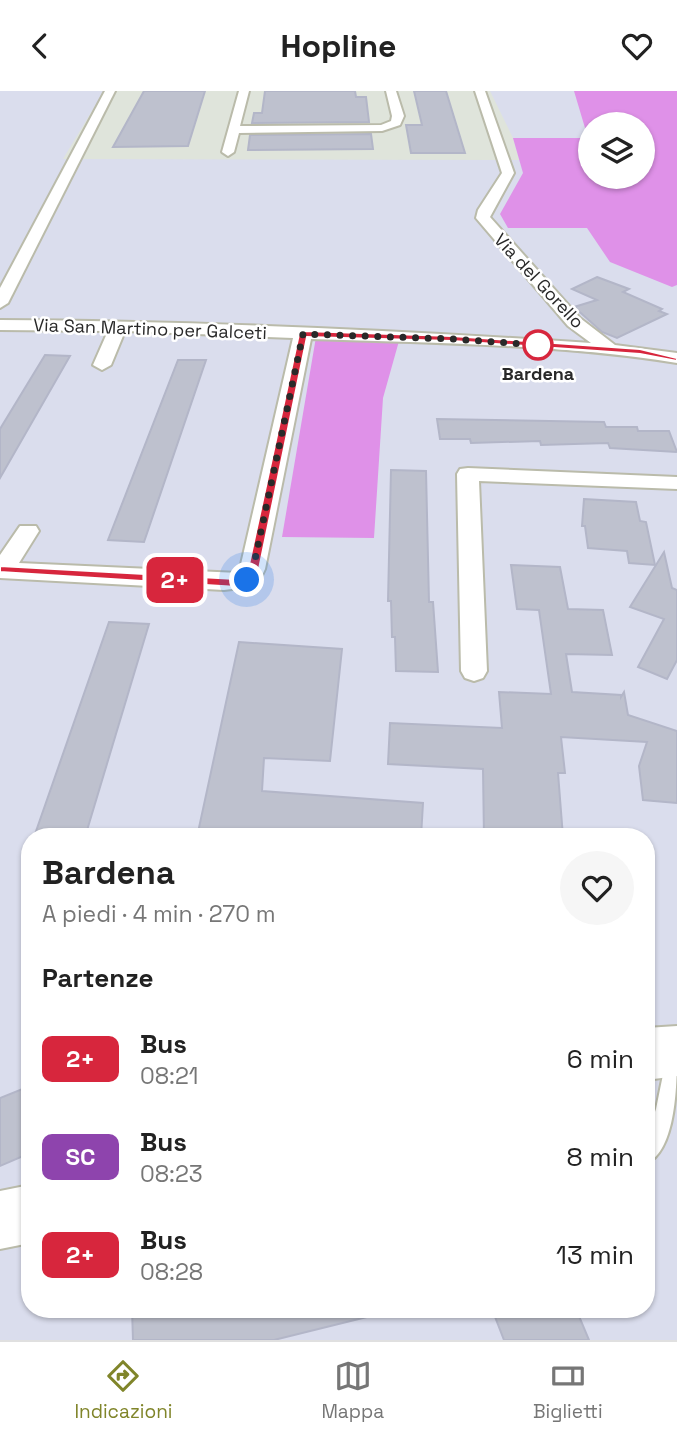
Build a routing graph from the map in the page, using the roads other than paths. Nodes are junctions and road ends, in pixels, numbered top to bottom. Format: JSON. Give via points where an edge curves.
{"nodes":[{"id":1,"x":110,"y":91,"type":"edge"},
{"id":2,"x":244,"y":91,"type":"edge"},
{"id":3,"x":391,"y":91,"type":"edge"},
{"id":4,"x":480,"y":91,"type":"edge"},
{"id":5,"x":235,"y":130,"type":"junction"},
{"id":6,"x":228,"y":152,"type":"dead end"},
{"id":7,"x":0,"y":303,"type":"edge"},
{"id":8,"x":0,"y":324,"type":"edge"},
{"id":9,"x":120,"y":326,"type":"junction"},
{"id":10,"x":303,"y":334,"type":"junction"},
{"id":11,"x":609,"y":349,"type":"junction"},
{"id":12,"x":677,"y":358,"type":"edge"},
{"id":13,"x":102,"y":365,"type":"dead end"},
{"id":14,"x":677,"y":482,"type":"edge"},
{"id":15,"x":28,"y":531,"type":"dead end"},
{"id":16,"x":1,"y":570,"type":"edge"},
{"id":17,"x":474,"y":671,"type":"dead end"},
{"id":18,"x":666,"y":1052,"type":"edge"},
{"id":19,"x":655,"y":1138,"type":"edge"},
{"id":20,"x":21,"y":1216,"type":"edge"},
{"id":21,"x":0,"y":1220,"type":"edge"}],
"edges":[{"from":1,"to":7,"type":"street"},
{"from":2,"to":5,"type":"street"},
{"from":3,"to":5,"type":"street","via":[[398,116],[396,123],[382,128]]},
{"from":4,"to":11,"type":"street","name":"Via del Gorello","via":[[508,173],[483,218],[574,322]]},
{"from":5,"to":6,"type":"street"},
{"from":8,"to":9,"type":"street","name":"Via San Martino per Galceti"},
{"from":9,"to":10,"type":"street","name":"Via San Martino per Galceti"},
{"from":9,"to":13,"type":"street"},
{"from":10,"to":11,"type":"street","name":"Via San Martino per Galceti"},
{"from":10,"to":16,"type":"street","via":[[247,580]]},
{"from":11,"to":12,"type":"street","name":"Via San Martino per Galceti"},
{"from":14,"to":17,"type":"street","via":[[468,474]]},
{"from":15,"to":16,"type":"street"},
{"from":18,"to":19,"type":"lane","via":[[668,1106]]},
{"from":20,"to":21,"type":"street"}]}
